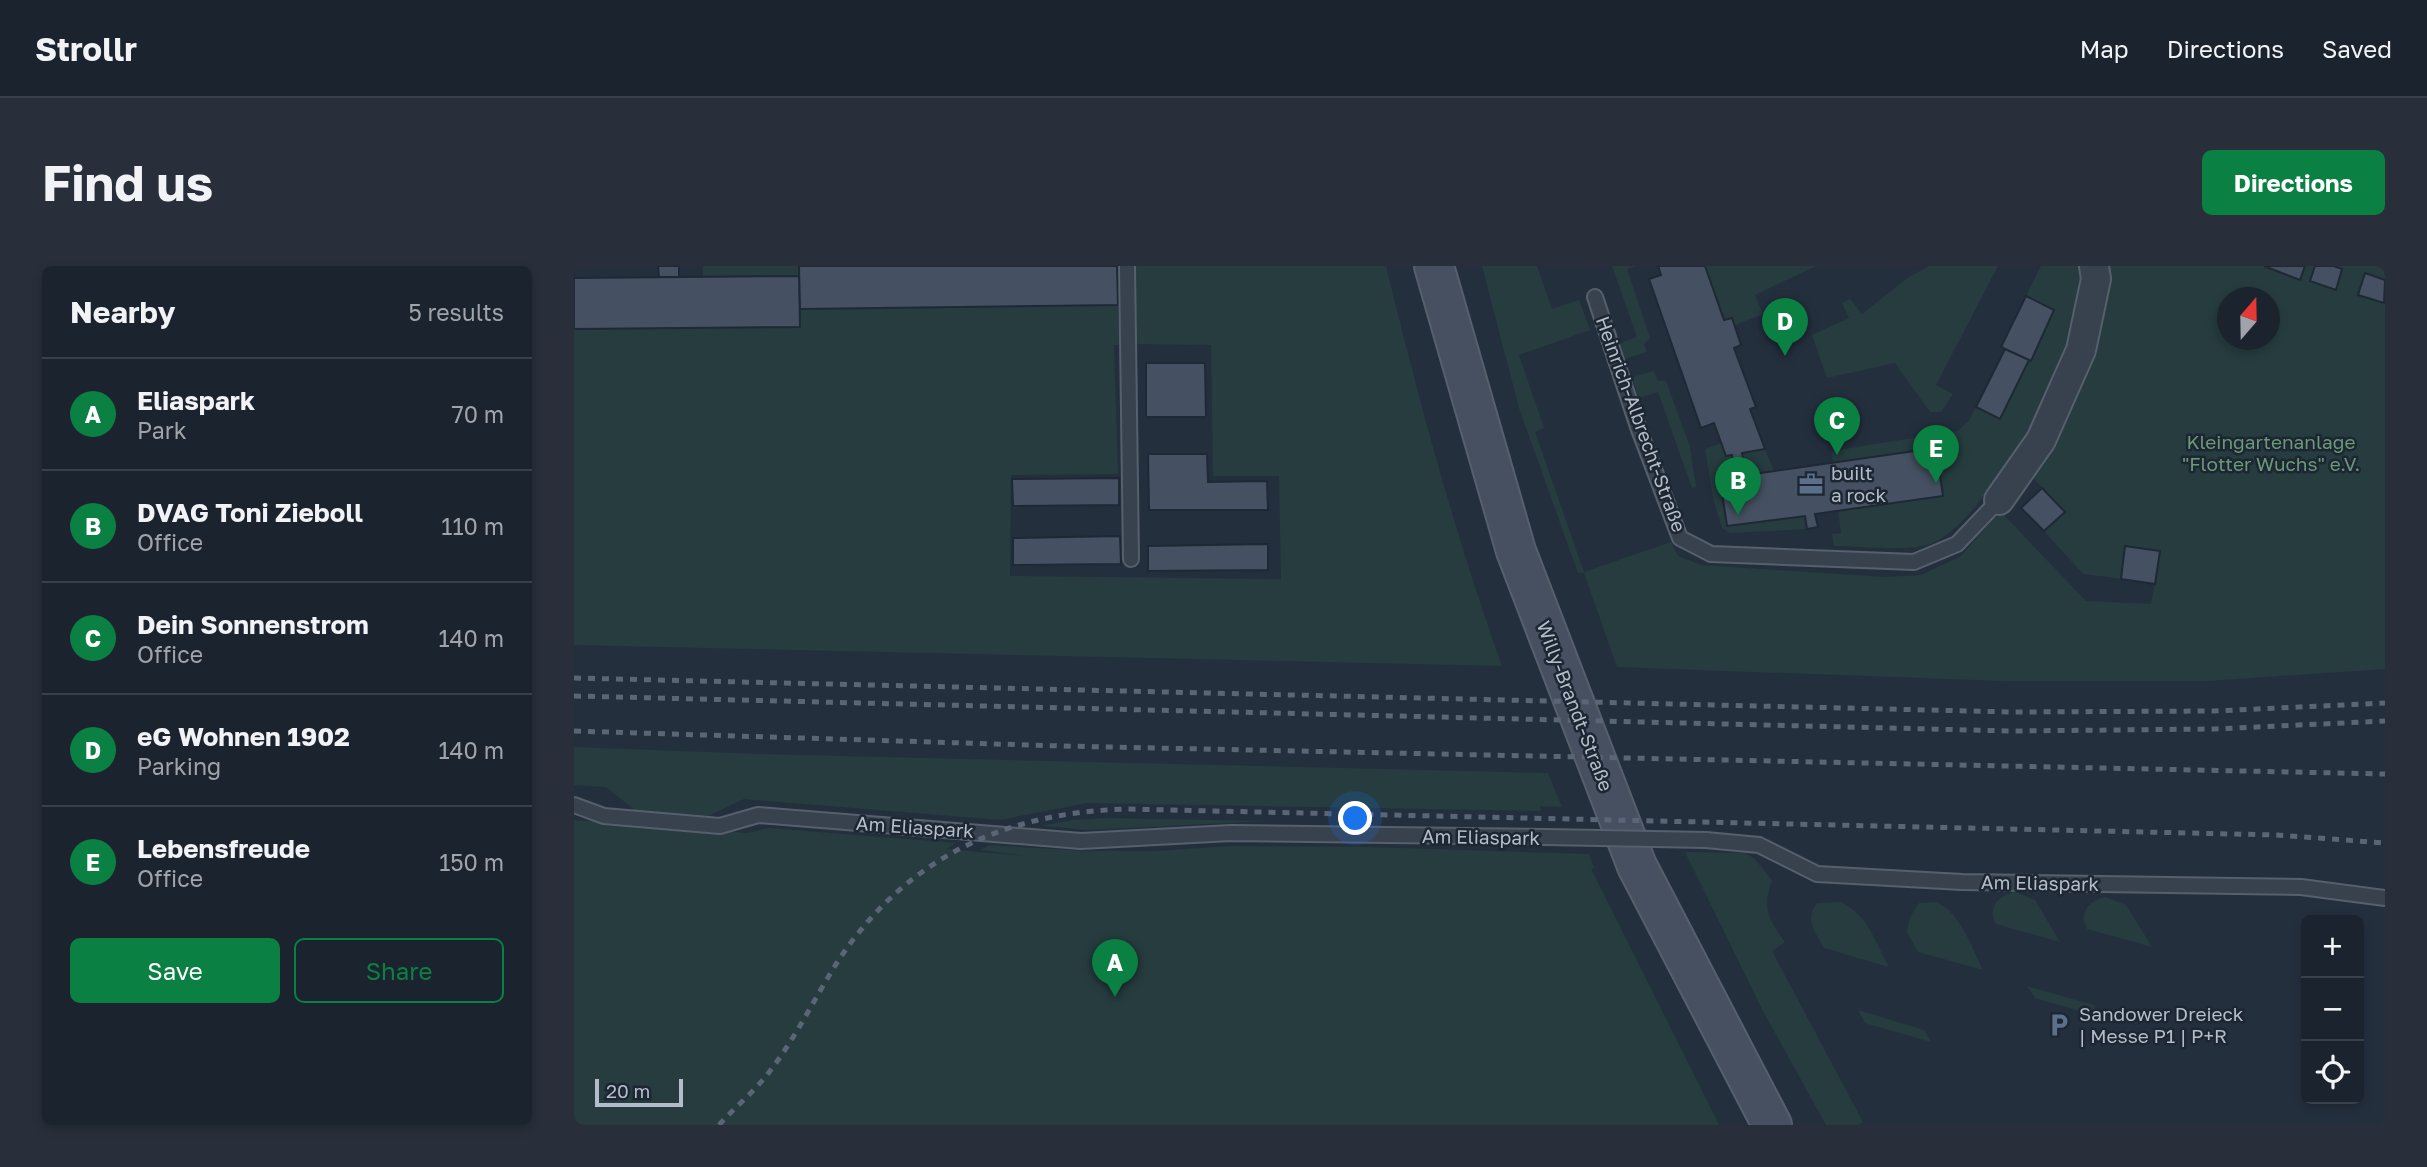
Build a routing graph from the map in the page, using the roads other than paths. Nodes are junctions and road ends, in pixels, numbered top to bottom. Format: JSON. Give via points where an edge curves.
{"nodes":[{"id":1,"x":1127,"y":266,"type":"edge"},
{"id":2,"x":1434,"y":266,"type":"edge"},
{"id":3,"x":2094,"y":266,"type":"edge"},
{"id":4,"x":1595,"y":297,"type":"dead end"},
{"id":5,"x":2000,"y":500,"type":"joint"},
{"id":6,"x":1131,"y":559,"type":"dead end"},
{"id":7,"x":574,"y":805,"type":"edge"},
{"id":8,"x":2385,"y":898,"type":"edge"},
{"id":9,"x":1772,"y":1125,"type":"edge"}],
"edges":[{"from":1,"to":6,"type":"lane"},
{"from":2,"to":9,"type":"main road","name":"Willy-Brandt-Straße","via":[[1516,551],[1637,866]]},
{"from":3,"to":5,"type":"street","name":"Heinrich-Albrecht-Straße","via":[[2096,279],[2081,350],[2040,440]]},
{"from":4,"to":5,"type":"lane","name":"Heinrich-Albrecht-Straße","via":[[1680,538],[1711,554],[1914,562],[1957,544]]},
{"from":7,"to":8,"type":"lane","name":"Am Eliaspark","bridge":true,"via":[[604,816],[720,826],[758,815],[1081,841],[1231,834],[1706,840],[1759,845],[1817,874],[2301,887]]}]}
